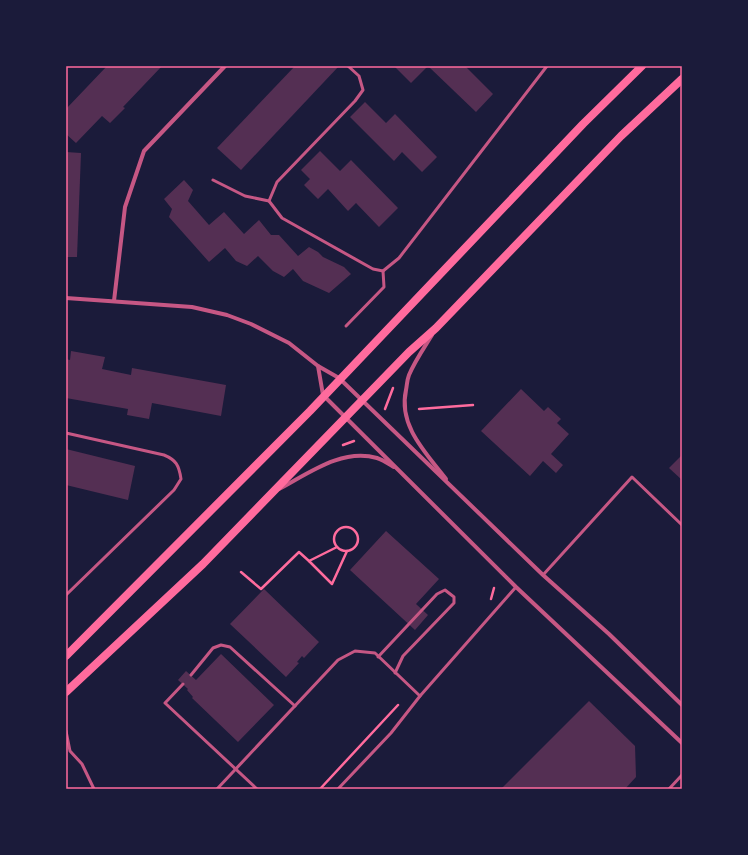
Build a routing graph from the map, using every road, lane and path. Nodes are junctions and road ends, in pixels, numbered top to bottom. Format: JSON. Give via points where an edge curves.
{"nodes":[{"id":1,"x":225,"y":66,"type":"edge"},
{"id":2,"x":348,"y":66,"type":"edge"},
{"id":3,"x":548,"y":66,"type":"edge"},
{"id":4,"x":642,"y":66,"type":"edge"},
{"id":5,"x":682,"y":79,"type":"edge"},
{"id":6,"x":213,"y":180,"type":"dead end"},
{"id":7,"x":269,"y":201,"type":"junction"},
{"id":8,"x":383,"y":270,"type":"junction"},
{"id":9,"x":66,"y":298,"type":"edge"},
{"id":10,"x":114,"y":301,"type":"junction"},
{"id":11,"x":346,"y":326,"type":"dead end"},
{"id":12,"x":436,"y":328,"type":"junction"},
{"id":13,"x":318,"y":366,"type":"junction"},
{"id":14,"x":339,"y":378,"type":"junction"},
{"id":15,"x":394,"y":386,"type":"dead end"},
{"id":16,"x":323,"y":395,"type":"junction"},
{"id":17,"x":362,"y":401,"type":"junction"},
{"id":18,"x":473,"y":405,"type":"dead end"},
{"id":19,"x":385,"y":409,"type":"dead end"},
{"id":20,"x":420,"y":409,"type":"dead end"},
{"id":21,"x":346,"y":418,"type":"junction"},
{"id":22,"x":66,"y":433,"type":"edge"},
{"id":23,"x":354,"y":441,"type":"dead end"},
{"id":24,"x":343,"y":445,"type":"dead end"},
{"id":25,"x":399,"y":471,"type":"junction"},
{"id":26,"x":273,"y":492,"type":"junction"},
{"id":27,"x":458,"y":493,"type":"junction"},
{"id":28,"x":682,"y":524,"type":"edge"},
{"id":29,"x":337,"y":547,"type":"junction"},
{"id":30,"x":347,"y":552,"type":"junction"},
{"id":31,"x":309,"y":561,"type":"junction"},
{"id":32,"x":241,"y":572,"type":"dead end"},
{"id":33,"x":543,"y":575,"type":"junction"},
{"id":34,"x":516,"y":587,"type":"junction"},
{"id":35,"x":66,"y":594,"type":"edge"},
{"id":36,"x":66,"y":656,"type":"edge"},
{"id":37,"x":378,"y":656,"type":"junction"},
{"id":38,"x":395,"y":673,"type":"junction"},
{"id":39,"x":191,"y":675,"type":"dead end"},
{"id":40,"x":183,"y":684,"type":"dead end"},
{"id":41,"x":66,"y":692,"type":"edge"},
{"id":42,"x":420,"y":696,"type":"junction"},
{"id":43,"x":682,"y":705,"type":"edge"},
{"id":44,"x":295,"y":706,"type":"junction"},
{"id":45,"x":66,"y":731,"type":"edge"},
{"id":46,"x":682,"y":743,"type":"edge"},
{"id":47,"x":68,"y":750,"type":"edge"},
{"id":48,"x":236,"y":769,"type":"junction"},
{"id":49,"x":682,"y":775,"type":"edge"},
{"id":50,"x":94,"y":789,"type":"edge"},
{"id":51,"x":217,"y":789,"type":"edge"},
{"id":52,"x":257,"y":789,"type":"edge"},
{"id":53,"x":338,"y":789,"type":"edge"},
{"id":54,"x":669,"y":789,"type":"edge"}],
"edges":[{"from":1,"to":10,"type":"street","via":[[144,151],[125,208]]},
{"from":2,"to":7,"type":"lane","via":[[360,76],[363,90],[277,182]]},
{"from":3,"to":8,"type":"lane","via":[[399,258]]},
{"from":4,"to":14,"type":"main road","via":[[582,124]]},
{"from":5,"to":12,"type":"main road","via":[[621,136]]},
{"from":6,"to":7,"type":"lane","via":[[245,196]]},
{"from":7,"to":8,"type":"lane","via":[[282,218],[373,269]]},
{"from":8,"to":11,"type":"lane","via":[[384,287]]},
{"from":9,"to":10,"type":"street"},
{"from":10,"to":13,"type":"street","via":[[192,307],[226,315],[289,343]]},
{"from":12,"to":17,"type":"main road"},
{"from":12,"to":27,"type":"street","via":[[408,377],[404,397],[406,416],[419,445]]},
{"from":13,"to":14,"type":"street"},
{"from":13,"to":16,"type":"street"},
{"from":14,"to":16,"type":"main road"},
{"from":14,"to":17,"type":"street"},
{"from":15,"to":19,"type":"path"},
{"from":16,"to":21,"type":"street"},
{"from":16,"to":36,"type":"main road","via":[[236,487]]},
{"from":17,"to":21,"type":"main road"},
{"from":17,"to":27,"type":"street"},
{"from":18,"to":20,"type":"path"},
{"from":21,"to":25,"type":"street"},
{"from":21,"to":26,"type":"main road"},
{"from":22,"to":35,"type":"lane","via":[[164,455],[175,460],[180,467],[181,479],[174,490]]},
{"from":23,"to":24,"type":"path"},
{"from":25,"to":26,"type":"street","via":[[378,458],[344,458],[326,463]]},
{"from":25,"to":34,"type":"street"},
{"from":26,"to":41,"type":"main road","via":[[203,564]]},
{"from":27,"to":33,"type":"street"},
{"from":28,"to":33,"type":"lane","via":[[632,477]]},
{"from":29,"to":30,"type":"path"},
{"from":29,"to":30,"type":"path","via":[[334,540],[336,532],[343,528],[351,528],[357,534],[358,542]]},
{"from":29,"to":31,"type":"path"},
{"from":30,"to":31,"type":"path","via":[[332,584]]},
{"from":31,"to":32,"type":"path","via":[[299,552],[261,589]]},
{"from":33,"to":43,"type":"street"},
{"from":34,"to":42,"type":"lane"},
{"from":34,"to":46,"type":"street"},
{"from":37,"to":38,"type":"lane"},
{"from":37,"to":38,"type":"lane","via":[[437,594],[445,590],[454,597],[454,603],[402,656]]},
{"from":37,"to":44,"type":"lane","via":[[375,653],[355,651],[338,660]]},
{"from":38,"to":42,"type":"lane"},
{"from":39,"to":44,"type":"lane","via":[[213,648],[221,645],[230,647]]},
{"from":40,"to":48,"type":"lane","via":[[165,703]]},
{"from":42,"to":53,"type":"lane","via":[[391,733]]},
{"from":44,"to":48,"type":"lane"},
{"from":45,"to":47,"type":"lane"},
{"from":47,"to":50,"type":"lane","via":[[82,764]]},
{"from":48,"to":51,"type":"lane"},
{"from":48,"to":52,"type":"lane"},
{"from":49,"to":54,"type":"lane"}]}
